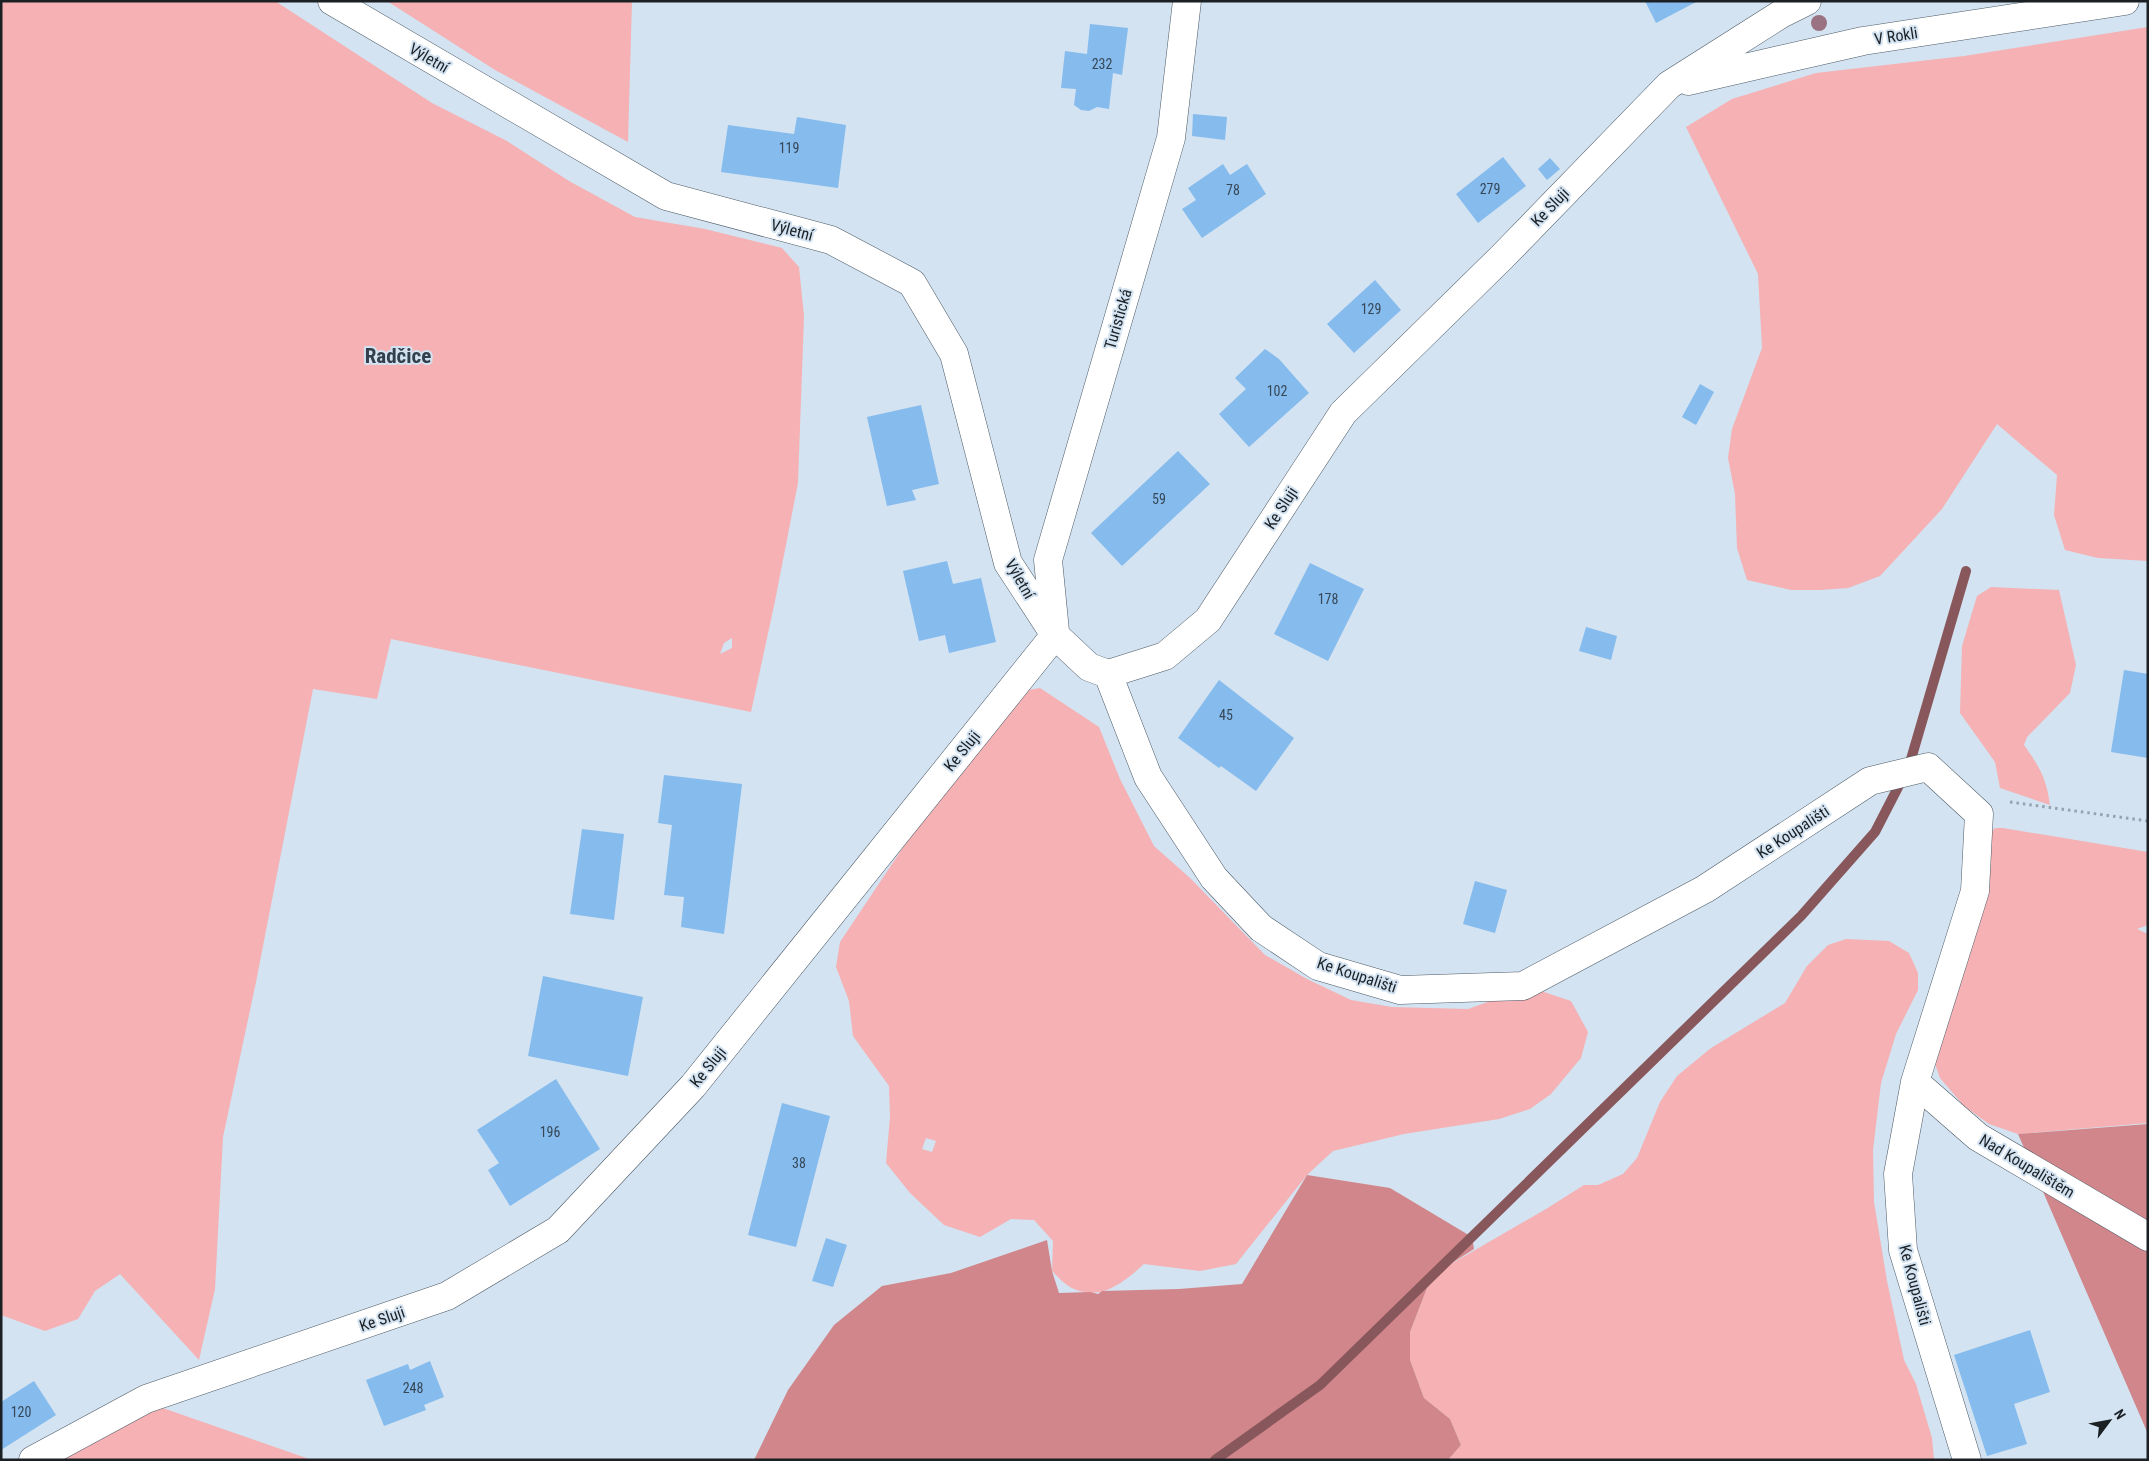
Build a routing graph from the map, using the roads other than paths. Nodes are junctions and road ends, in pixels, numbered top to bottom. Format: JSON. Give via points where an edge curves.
{"nodes":[{"id":1,"x":332,"y":1,"type":"edge"},
{"id":2,"x":1187,"y":1,"type":"edge"},
{"id":3,"x":1807,"y":1,"type":"edge"},
{"id":4,"x":2125,"y":1,"type":"edge"},
{"id":5,"x":1669,"y":85,"type":"junction"},
{"id":6,"x":1056,"y":635,"type":"junction"},
{"id":7,"x":1108,"y":674,"type":"junction"},
{"id":8,"x":1915,"y":1082,"type":"junction"},
{"id":9,"x":2148,"y":1237,"type":"edge"},
{"id":10,"x":33,"y":1460,"type":"edge"},
{"id":11,"x":1967,"y":1460,"type":"edge"}],
"edges":[{"from":1,"to":6,"type":"street","name":"Výletní","via":[[666,196],[832,240],[912,283],[954,354],[1008,562]]},
{"from":2,"to":6,"type":"street","name":"Turistická","via":[[1171,138],[1048,560]]},
{"from":3,"to":5,"type":"street","name":"Ke Sluji"},
{"from":4,"to":5,"type":"street","name":"V Rokli","via":[[1864,41]]},
{"from":5,"to":7,"type":"street","name":"Ke Sluji","via":[[1502,257],[1343,413],[1208,620],[1164,656]]},
{"from":6,"to":7,"type":"street","via":[[1089,667]]},
{"from":6,"to":10,"type":"street","name":"Ke Sluji","via":[[693,1086],[558,1230],[447,1296],[146,1399]]},
{"from":7,"to":8,"type":"street","name":"Ke Koupališti","via":[[1148,777],[1214,878],[1261,928],[1318,966],[1400,990],[1523,986],[1706,889],[1870,781],[1928,767],[1979,814],[1975,891]]},
{"from":8,"to":9,"type":"street","name":"Nad Koupalištěm","via":[[1978,1137]]},
{"from":8,"to":11,"type":"street","name":"Ke Koupališti","via":[[1898,1174],[1903,1250]]}]}
